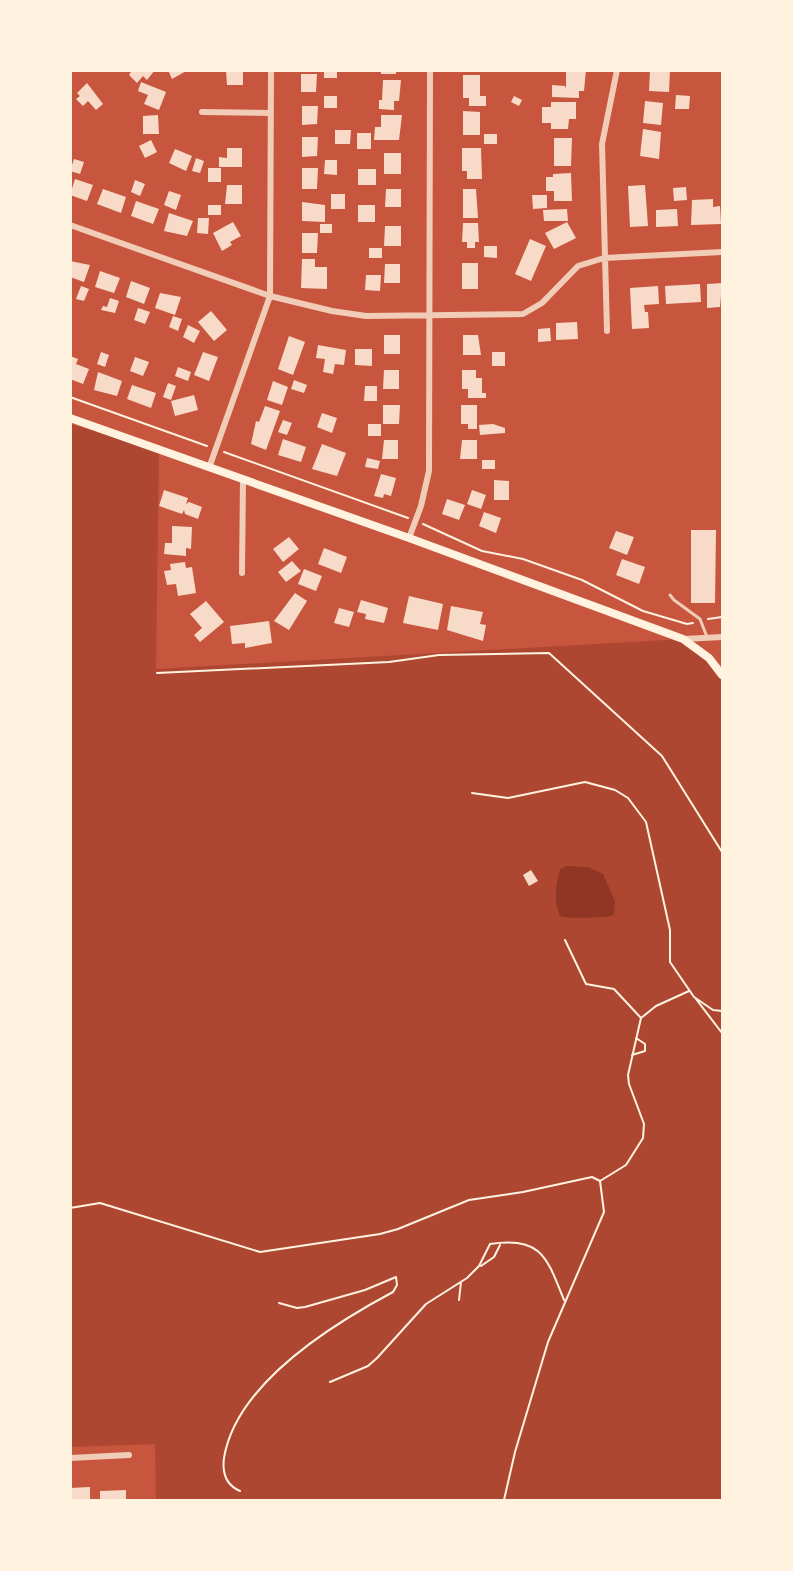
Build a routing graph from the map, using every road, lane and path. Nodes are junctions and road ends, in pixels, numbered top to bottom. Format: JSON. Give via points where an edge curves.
{"nodes":[{"id":1,"x":271,"y":70,"type":"edge"},
{"id":2,"x":430,"y":70,"type":"edge"},
{"id":3,"x":617,"y":70,"type":"edge"},
{"id":4,"x":202,"y":112,"type":"dead end"},
{"id":5,"x":270,"y":113,"type":"junction"},
{"id":6,"x":70,"y":225,"type":"edge"},
{"id":7,"x":723,"y":252,"type":"edge"},
{"id":8,"x":604,"y":258,"type":"junction"},
{"id":9,"x":270,"y":296,"type":"junction"},
{"id":10,"x":429,"y":316,"type":"junction"},
{"id":11,"x":607,"y":331,"type":"dead end"},
{"id":12,"x":70,"y":397,"type":"edge"},
{"id":13,"x":70,"y":418,"type":"edge"},
{"id":14,"x":209,"y":447,"type":"dead end"},
{"id":15,"x":224,"y":452,"type":"dead end"},
{"id":16,"x":209,"y":468,"type":"junction"},
{"id":17,"x":243,"y":481,"type":"junction"},
{"id":18,"x":408,"y":518,"type":"dead end"},
{"id":19,"x":423,"y":524,"type":"dead end"},
{"id":20,"x":409,"y":538,"type":"junction"},
{"id":21,"x":242,"y":573,"type":"dead end"},
{"id":22,"x":670,"y":595,"type":"dead end"},
{"id":23,"x":723,"y":617,"type":"edge"},
{"id":24,"x":700,"y":621,"type":"junction"},
{"id":25,"x":723,"y":637,"type":"edge"},
{"id":26,"x":707,"y":638,"type":"junction"},
{"id":27,"x":683,"y":639,"type":"junction"},
{"id":28,"x":157,"y":673,"type":"dead end"},
{"id":29,"x":723,"y":675,"type":"edge"},
{"id":30,"x":472,"y":793,"type":"dead end"},
{"id":31,"x":723,"y":852,"type":"edge"},
{"id":32,"x":565,"y":940,"type":"dead end"},
{"id":33,"x":689,"y":991,"type":"junction"},
{"id":34,"x":694,"y":997,"type":"junction"},
{"id":35,"x":723,"y":1011,"type":"edge"},
{"id":36,"x":641,"y":1018,"type":"junction"},
{"id":37,"x":723,"y":1033,"type":"edge"},
{"id":38,"x":636,"y":1038,"type":"junction"},
{"id":39,"x":632,"y":1055,"type":"dead end"},
{"id":40,"x":600,"y":1181,"type":"junction"},
{"id":41,"x":70,"y":1208,"type":"edge"},
{"id":42,"x":500,"y":1245,"type":"junction"},
{"id":43,"x":478,"y":1267,"type":"junction"},
{"id":44,"x":461,"y":1282,"type":"junction"},
{"id":45,"x":459,"y":1300,"type":"dead end"},
{"id":46,"x":564,"y":1300,"type":"junction"},
{"id":47,"x":279,"y":1303,"type":"dead end"},
{"id":48,"x":330,"y":1382,"type":"dead end"},
{"id":49,"x":129,"y":1455,"type":"dead end"},
{"id":50,"x":70,"y":1458,"type":"edge"},
{"id":51,"x":240,"y":1491,"type":"dead end"},
{"id":52,"x":504,"y":1500,"type":"edge"}],
"edges":[{"from":1,"to":5,"type":"street"},
{"from":2,"to":10,"type":"street"},
{"from":3,"to":8,"type":"street","via":[[602,144]]},
{"from":4,"to":5,"type":"street"},
{"from":5,"to":9,"type":"street"},
{"from":6,"to":9,"type":"street"},
{"from":7,"to":8,"type":"street"},
{"from":8,"to":10,"type":"street","via":[[578,266],[542,303],[523,314]]},
{"from":8,"to":11,"type":"street"},
{"from":9,"to":10,"type":"street","via":[[366,315]]},
{"from":9,"to":16,"type":"street"},
{"from":10,"to":20,"type":"street","via":[[429,471]]},
{"from":12,"to":14,"type":"path"},
{"from":13,"to":16,"type":"main road"},
{"from":15,"to":18,"type":"path"},
{"from":16,"to":17,"type":"main road"},
{"from":17,"to":20,"type":"main road"},
{"from":17,"to":21,"type":"street"},
{"from":19,"to":24,"type":"path","via":[[461,543],[582,580],[643,610],[687,624]]},
{"from":20,"to":27,"type":"main road"},
{"from":22,"to":24,"type":"lane"},
{"from":23,"to":24,"type":"path"},
{"from":24,"to":26,"type":"lane"},
{"from":25,"to":26,"type":"street"},
{"from":26,"to":27,"type":"street"},
{"from":27,"to":29,"type":"main road","via":[[709,658]]},
{"from":28,"to":31,"type":"path","via":[[389,662],[439,655],[549,653],[662,756]]},
{"from":30,"to":33,"type":"path","via":[[508,798],[585,782],[628,798],[646,822],[670,930],[670,962]]},
{"from":32,"to":36,"type":"path","via":[[586,984],[614,989]]},
{"from":33,"to":34,"type":"path"},
{"from":33,"to":36,"type":"path"},
{"from":34,"to":35,"type":"path","via":[[714,1010]]},
{"from":34,"to":37,"type":"path"},
{"from":36,"to":38,"type":"path"},
{"from":38,"to":39,"type":"path","via":[[645,1044],[645,1052]]},
{"from":38,"to":40,"type":"path","via":[[629,1084],[644,1124],[643,1138],[626,1165]]},
{"from":40,"to":41,"type":"path","via":[[592,1177],[470,1200],[398,1229],[260,1252],[100,1203]]},
{"from":40,"to":46,"type":"path","via":[[604,1212]]},
{"from":42,"to":43,"type":"path","via":[[495,1257]]},
{"from":42,"to":43,"type":"path","via":[[490,1244]]},
{"from":42,"to":46,"type":"path","via":[[521,1243],[536,1249],[547,1259]]},
{"from":43,"to":44,"type":"path"},
{"from":44,"to":45,"type":"path"},
{"from":44,"to":48,"type":"path","via":[[426,1304],[368,1366]]},
{"from":46,"to":52,"type":"path","via":[[548,1342]]},
{"from":47,"to":51,"type":"path","via":[[304,1307],[396,1277],[393,1292],[315,1340],[247,1406],[231,1434],[223,1465],[230,1485]]},
{"from":49,"to":50,"type":"street"}]}
